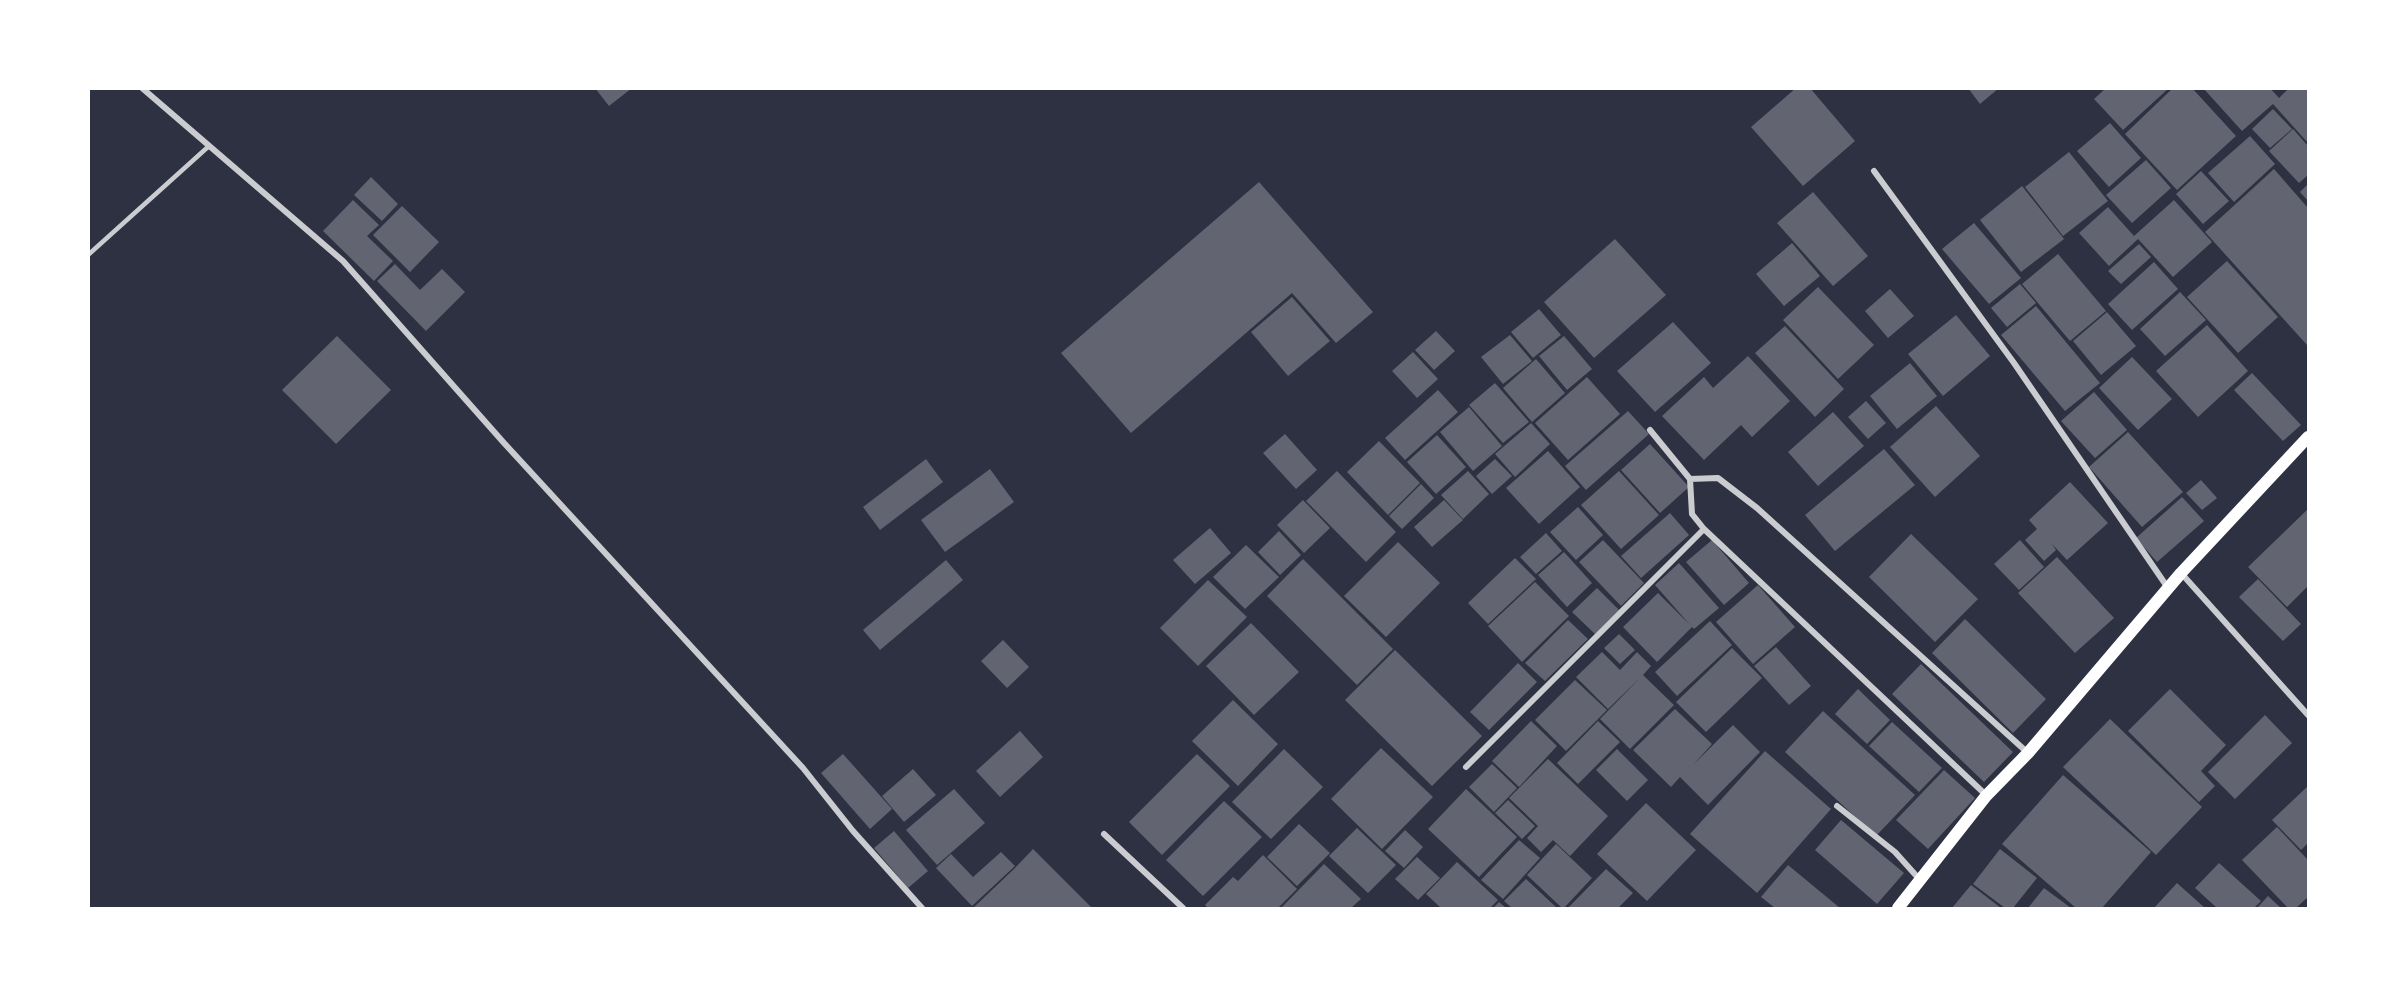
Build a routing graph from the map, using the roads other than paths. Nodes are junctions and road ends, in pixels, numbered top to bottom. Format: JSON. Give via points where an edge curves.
{"nodes":[{"id":1,"x":142,"y":88,"type":"edge"},
{"id":2,"x":208,"y":146,"type":"junction"},
{"id":3,"x":1874,"y":171,"type":"dead end"},
{"id":4,"x":88,"y":255,"type":"edge"},
{"id":5,"x":1650,"y":430,"type":"dead end"},
{"id":6,"x":2308,"y":438,"type":"edge"},
{"id":7,"x":1690,"y":479,"type":"junction"},
{"id":8,"x":1704,"y":529,"type":"junction"},
{"id":9,"x":2181,"y":573,"type":"junction"},
{"id":10,"x":2168,"y":588,"type":"junction"},
{"id":11,"x":2308,"y":716,"type":"edge"},
{"id":12,"x":2028,"y":753,"type":"junction"},
{"id":13,"x":1466,"y":767,"type":"dead end"},
{"id":14,"x":1986,"y":796,"type":"junction"},
{"id":15,"x":1837,"y":806,"type":"dead end"},
{"id":16,"x":1104,"y":834,"type":"dead end"},
{"id":17,"x":1922,"y":882,"type":"junction"},
{"id":18,"x":922,"y":909,"type":"edge"},
{"id":19,"x":1183,"y":909,"type":"edge"},
{"id":20,"x":1898,"y":909,"type":"edge"}],
"edges":[{"from":1,"to":2,"type":"street"},
{"from":2,"to":4,"type":"lane"},
{"from":2,"to":18,"type":"street","via":[[343,261],[504,443],[803,768]]},
{"from":3,"to":10,"type":"street","via":[[2014,363]]},
{"from":5,"to":7,"type":"street"},
{"from":6,"to":9,"type":"main road"},
{"from":7,"to":8,"type":"street","via":[[1692,514]]},
{"from":7,"to":12,"type":"street","via":[[1718,478],[1731,485]]},
{"from":8,"to":13,"type":"street"},
{"from":8,"to":14,"type":"street"},
{"from":9,"to":10,"type":"main road"},
{"from":9,"to":11,"type":"street"},
{"from":10,"to":12,"type":"main road"},
{"from":12,"to":14,"type":"main road"},
{"from":14,"to":17,"type":"main road"},
{"from":15,"to":17,"type":"street","via":[[1895,852]]},
{"from":16,"to":19,"type":"street"},
{"from":17,"to":20,"type":"main road"}]}
